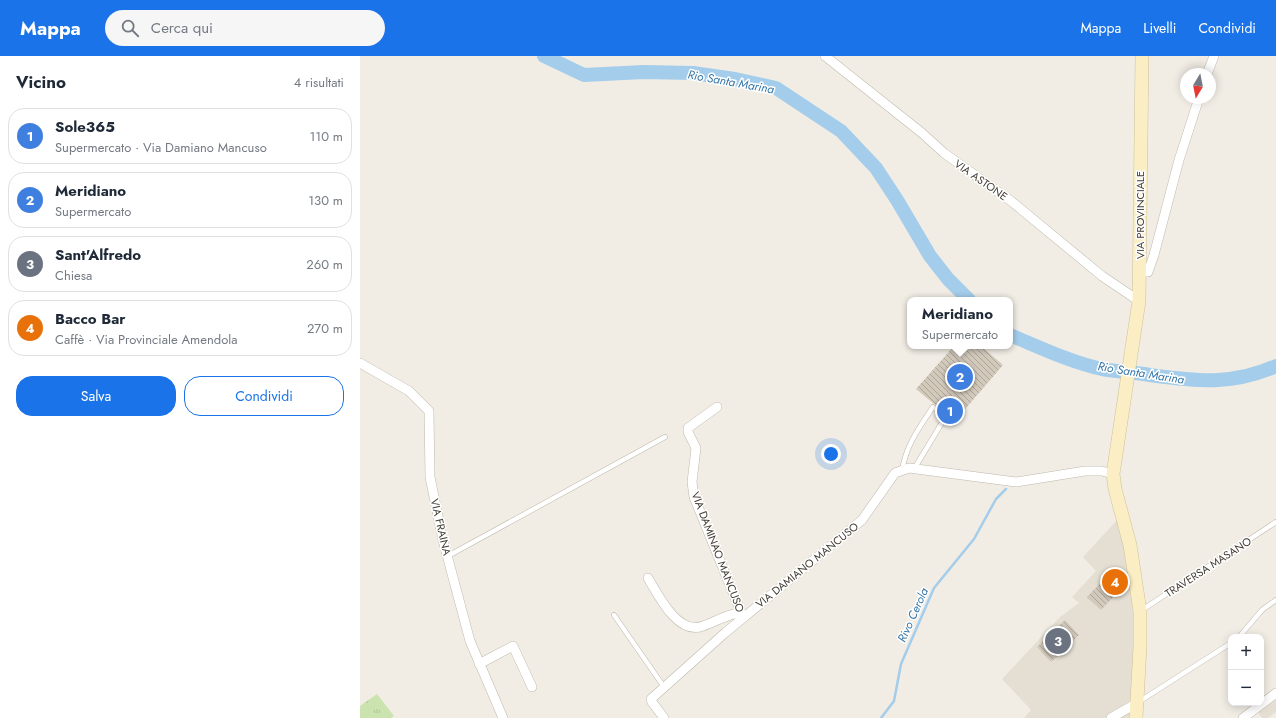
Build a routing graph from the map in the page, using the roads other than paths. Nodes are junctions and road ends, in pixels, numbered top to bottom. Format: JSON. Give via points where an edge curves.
{"nodes":[{"id":1,"x":825,"y":56,"type":"edge"},
{"id":2,"x":1142,"y":56,"type":"edge"},
{"id":3,"x":1214,"y":56,"type":"edge"},
{"id":4,"x":1209,"y":68,"type":"edge"},
{"id":5,"x":1197,"y":104,"type":"edge"},
{"id":6,"x":1139,"y":272,"type":"junction"},
{"id":7,"x":1140,"y":301,"type":"junction"},
{"id":8,"x":360,"y":363,"type":"edge"},
{"id":9,"x":717,"y":408,"type":"dead end"},
{"id":10,"x":665,"y":437,"type":"dead end"},
{"id":11,"x":914,"y":469,"type":"junction"},
{"id":12,"x":902,"y":471,"type":"junction"},
{"id":13,"x":1113,"y":474,"type":"junction"},
{"id":14,"x":1276,"y":522,"type":"edge"},
{"id":15,"x":448,"y":556,"type":"junction"},
{"id":16,"x":648,"y":578,"type":"dead end"},
{"id":17,"x":1276,"y":600,"type":"edge"},
{"id":18,"x":1140,"y":611,"type":"junction"},
{"id":19,"x":614,"y":615,"type":"dead end"},
{"id":20,"x":742,"y":615,"type":"junction"},
{"id":21,"x":1242,"y":634,"type":"edge"},
{"id":22,"x":1228,"y":645,"type":"edge"},
{"id":23,"x":479,"y":664,"type":"junction"},
{"id":24,"x":532,"y":687,"type":"dead end"},
{"id":25,"x":664,"y":687,"type":"junction"},
{"id":26,"x":1276,"y":693,"type":"edge"},
{"id":27,"x":1137,"y":703,"type":"junction"},
{"id":28,"x":502,"y":718,"type":"edge"},
{"id":29,"x":664,"y":718,"type":"edge"},
{"id":30,"x":1111,"y":718,"type":"edge"},
{"id":31,"x":1136,"y":718,"type":"edge"},
{"id":32,"x":1243,"y":718,"type":"edge"}],
"edges":[{"from":1,"to":7,"type":"street","name":"VIA ASTONE","via":[[944,153],[1011,201],[1102,276]]},
{"from":2,"to":6,"type":"main road","name":"VIA PROVINCIALE"},
{"from":3,"to":4,"type":"street"},
{"from":5,"to":6,"type":"street","via":[[1179,160],[1154,255],[1148,272]]},
{"from":6,"to":7,"type":"main road","name":"VIA PROVINCIALE"},
{"from":7,"to":13,"type":"main road","name":"VIA PROVINCIALE"},
{"from":8,"to":15,"type":"street","name":"VIA FRAINA","via":[[409,391],[429,411],[430,478]]},
{"from":9,"to":20,"type":"street","name":"VIA DAMINAO MANCUSO","via":[[688,428],[696,448],[692,482],[694,497]]},
{"from":10,"to":15,"type":"lane"},
{"from":11,"to":12,"type":"street"},
{"from":11,"to":12,"type":"lane","via":[[946,416],[934,407],[904,454]]},
{"from":11,"to":13,"type":"street","via":[[1016,482],[1085,471]]},
{"from":12,"to":20,"type":"street","name":"VIA DAMIANO MANCUSO","via":[[895,473],[862,520]]},
{"from":13,"to":18,"type":"main road","name":"VIA PROVINCIALE","via":[[1130,545]]},
{"from":14,"to":18,"type":"lane","name":"TRAVERSA MASANO"},
{"from":15,"to":23,"type":"street","name":"VIA FRAINA","via":[[470,641]]},
{"from":16,"to":20,"type":"street","via":[[672,615],[693,628],[702,627],[730,614]]},
{"from":17,"to":21,"type":"lane","via":[[1262,610]]},
{"from":18,"to":27,"type":"main road","name":"VIA PROVINCIALE"},
{"from":19,"to":25,"type":"lane"},
{"from":20,"to":25,"type":"street","name":"VIA DAMIANO MANCUSO"},
{"from":22,"to":27,"type":"lane"},
{"from":23,"to":24,"type":"street","via":[[513,646]]},
{"from":23,"to":28,"type":"street","name":"VIA FRAINA"},
{"from":25,"to":29,"type":"street","name":"VIA DAMIANO MANCUSO","via":[[651,699]]},
{"from":26,"to":32,"type":"street"},
{"from":27,"to":30,"type":"street"},
{"from":27,"to":31,"type":"main road","name":"VIA PROVINCIALE"}]}
